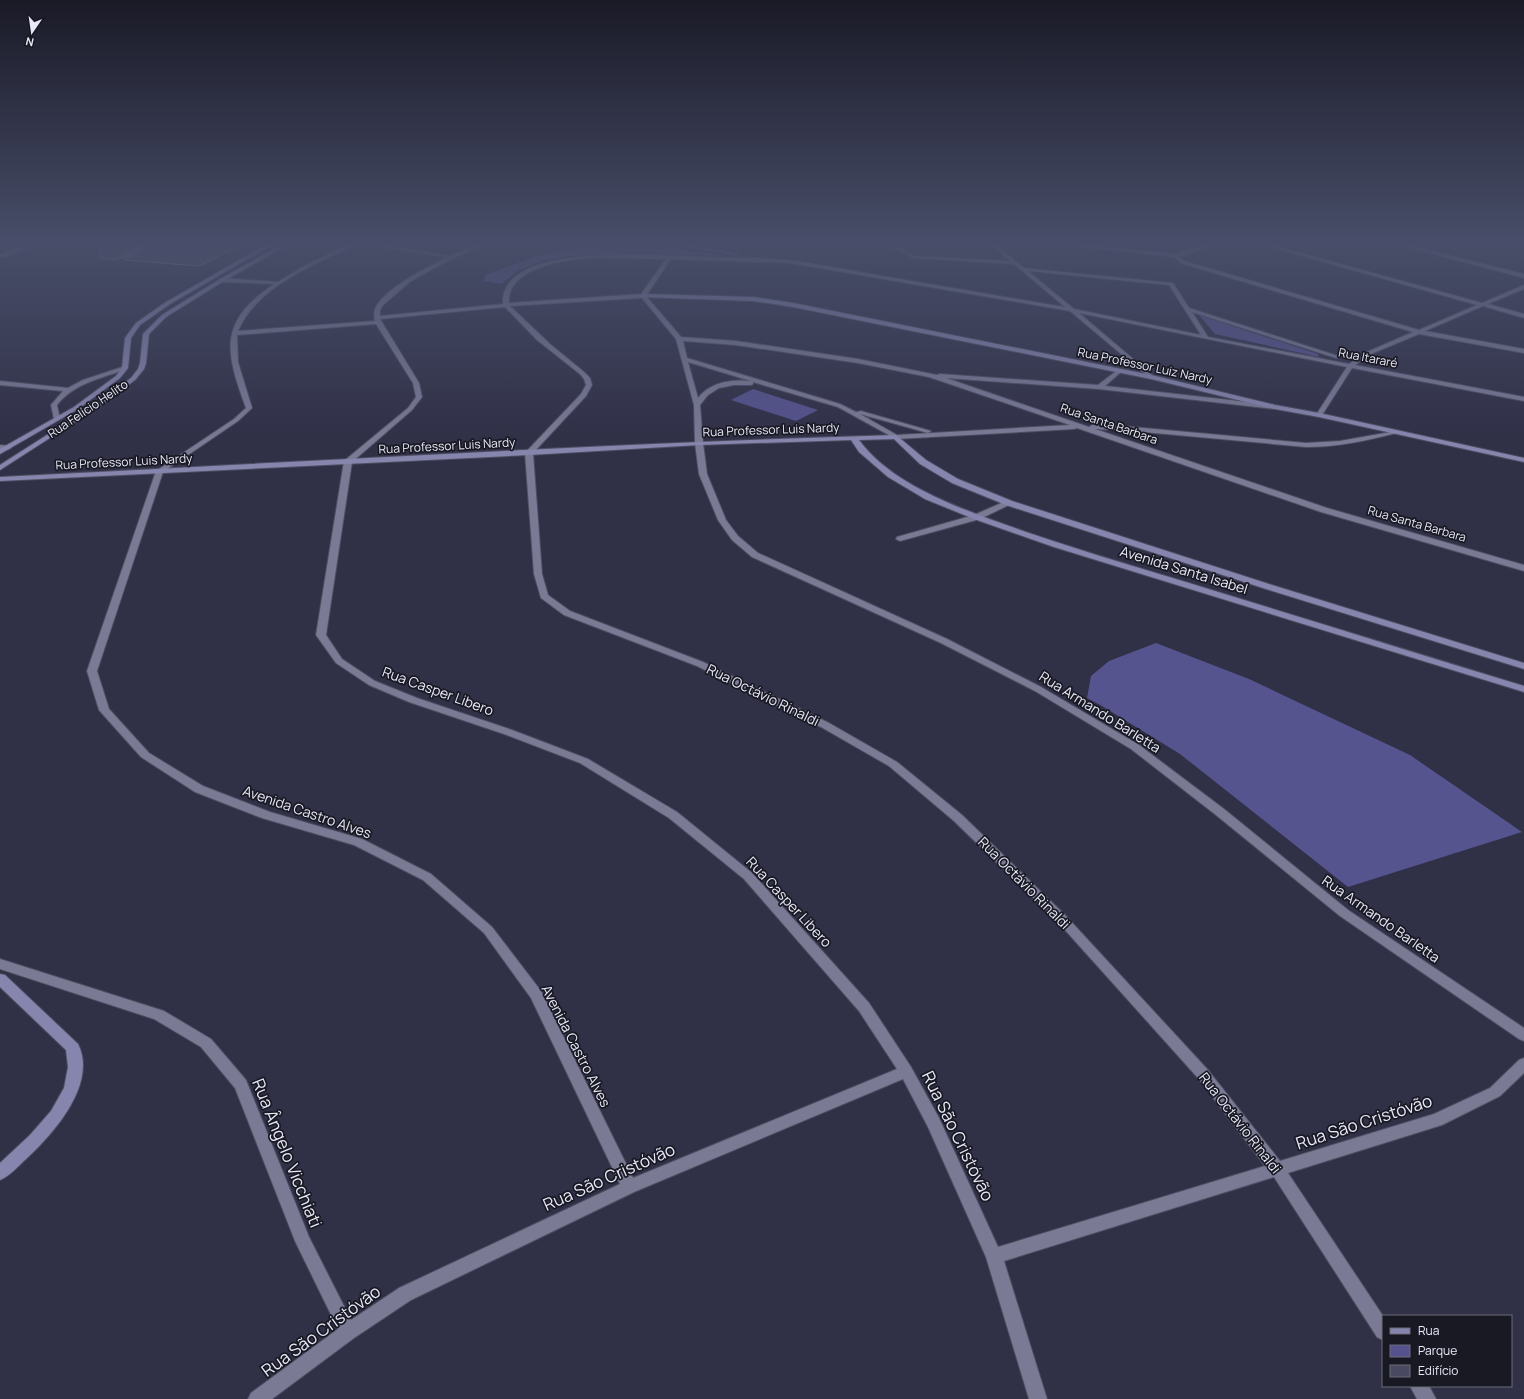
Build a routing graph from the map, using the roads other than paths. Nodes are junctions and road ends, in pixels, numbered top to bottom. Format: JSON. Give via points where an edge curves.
{"nodes":[{"id":1,"x":162,"y":308,"type":"edge"},
{"id":2,"x":176,"y":308,"type":"edge"},
{"id":3,"x":248,"y":308,"type":"edge"},
{"id":4,"x":379,"y":308,"type":"edge"},
{"id":5,"x":479,"y":308,"type":"edge"},
{"id":6,"x":510,"y":308,"type":"edge"},
{"id":7,"x":654,"y":308,"type":"edge"},
{"id":8,"x":814,"y":308,"type":"edge"},
{"id":9,"x":1062,"y":308,"type":"edge"},
{"id":10,"x":1339,"y":308,"type":"edge"},
{"id":11,"x":1475,"y":308,"type":"edge"},
{"id":12,"x":1495,"y":308,"type":"edge"},
{"id":13,"x":1188,"y":309,"type":"joint"},
{"id":14,"x":1072,"y":310,"type":"junction"},
{"id":15,"x":1524,"y":316,"type":"edge"},
{"id":16,"x":378,"y":320,"type":"junction"},
{"id":17,"x":1420,"y":332,"type":"junction"},
{"id":18,"x":234,"y":334,"type":"junction"},
{"id":19,"x":679,"y":338,"type":"junction"},
{"id":20,"x":1206,"y":338,"type":"junction"},
{"id":21,"x":1524,"y":351,"type":"edge"},
{"id":22,"x":685,"y":359,"type":"junction"},
{"id":23,"x":1353,"y":364,"type":"junction"},
{"id":24,"x":125,"y":368,"type":"junction"},
{"id":25,"x":1119,"y":371,"type":"junction"},
{"id":26,"x":930,"y":375,"type":"junction"},
{"id":27,"x":1151,"y":377,"type":"junction"},
{"id":28,"x":0,"y":383,"type":"edge"},
{"id":29,"x":771,"y":385,"type":"junction"},
{"id":30,"x":1099,"y":387,"type":"junction"},
{"id":31,"x":68,"y":390,"type":"junction"},
{"id":32,"x":1524,"y":399,"type":"edge"},
{"id":33,"x":697,"y":405,"type":"junction"},
{"id":34,"x":838,"y":406,"type":"junction"},
{"id":35,"x":1275,"y":407,"type":"junction"},
{"id":36,"x":1319,"y":415,"type":"junction"},
{"id":37,"x":57,"y":419,"type":"junction"},
{"id":38,"x":1081,"y":426,"type":"junction"},
{"id":39,"x":1394,"y":432,"type":"junction"},
{"id":40,"x":938,"y":434,"type":"junction"},
{"id":41,"x":896,"y":437,"type":"junction"},
{"id":42,"x":854,"y":439,"type":"junction"},
{"id":43,"x":699,"y":443,"type":"junction"},
{"id":44,"x":4,"y":447,"type":"edge"},
{"id":45,"x":0,"y":452,"type":"edge"},
{"id":46,"x":529,"y":453,"type":"junction"},
{"id":47,"x":1524,"y":460,"type":"edge"},
{"id":48,"x":348,"y":462,"type":"junction"},
{"id":49,"x":0,"y":468,"type":"edge"},
{"id":50,"x":160,"y":471,"type":"junction"},
{"id":51,"x":0,"y":479,"type":"edge"},
{"id":52,"x":1009,"y":503,"type":"junction"},
{"id":53,"x":977,"y":517,"type":"junction"},
{"id":54,"x":900,"y":539,"type":"dead end"},
{"id":55,"x":1524,"y":568,"type":"edge"},
{"id":56,"x":1524,"y":666,"type":"edge"},
{"id":57,"x":1524,"y":689,"type":"edge"},
{"id":58,"x":0,"y":964,"type":"edge"},
{"id":59,"x":0,"y":979,"type":"edge"},
{"id":60,"x":1524,"y":1035,"type":"edge"},
{"id":61,"x":1524,"y":1064,"type":"edge"},
{"id":62,"x":906,"y":1071,"type":"junction"},
{"id":63,"x":1277,"y":1170,"type":"junction"},
{"id":64,"x":0,"y":1173,"type":"edge"},
{"id":65,"x":629,"y":1187,"type":"junction"},
{"id":66,"x":994,"y":1256,"type":"junction"},
{"id":67,"x":1382,"y":1329,"type":"edge"},
{"id":68,"x":348,"y":1332,"type":"junction"},
{"id":69,"x":1420,"y":1387,"type":"edge"},
{"id":70,"x":257,"y":1399,"type":"edge"},
{"id":71,"x":1038,"y":1399,"type":"edge"},
{"id":72,"x":1427,"y":1399,"type":"edge"}],
"edges":[{"from":1,"to":24,"type":"main road","name":"Rua Felício Helito","via":[[138,324],[128,338]]},
{"from":2,"to":49,"type":"main road","name":"Rua Felício Helito","via":[[150,329],[144,339],[143,363],[133,379]]},
{"from":3,"to":18,"type":"street"},
{"from":4,"to":16,"type":"street"},
{"from":5,"to":16,"type":"street","name":"Rua Professor Luiz Nardy"},
{"from":6,"to":46,"type":"street","via":[[533,334],[582,373],[589,384],[584,395]]},
{"from":7,"to":19,"type":"street"},
{"from":8,"to":25,"type":"main road","name":"Rua Professor Luiz Nardy"},
{"from":9,"to":14,"type":"street","name":"Rua Itararé"},
{"from":10,"to":17,"type":"street"},
{"from":11,"to":17,"type":"street"},
{"from":12,"to":15,"type":"street"},
{"from":13,"to":20,"type":"street"},
{"from":13,"to":23,"type":"street"},
{"from":14,"to":20,"type":"street","name":"Rua Itararé"},
{"from":14,"to":27,"type":"street"},
{"from":16,"to":18,"type":"street","name":"Rua Professor Luiz Nardy"},
{"from":16,"to":48,"type":"street","via":[[416,383],[419,396],[410,409]]},
{"from":17,"to":21,"type":"street"},
{"from":17,"to":23,"type":"street","via":[[1369,353]]},
{"from":18,"to":50,"type":"street","via":[[234,356],[249,408],[236,420]]},
{"from":19,"to":22,"type":"street","name":"Rua Armando Barletta"},
{"from":19,"to":26,"type":"street","name":"Rua Santa Barbara","via":[[736,343],[858,361]]},
{"from":20,"to":23,"type":"street","name":"Rua Itararé"},
{"from":22,"to":29,"type":"street"},
{"from":22,"to":33,"type":"street","name":"Rua Armando Barletta"},
{"from":23,"to":32,"type":"street","name":"Rua Itararé"},
{"from":23,"to":36,"type":"street"},
{"from":24,"to":31,"type":"street"},
{"from":24,"to":37,"type":"main road","name":"Rua Felício Helito","via":[[118,378]]},
{"from":25,"to":27,"type":"main road","name":"Rua Professor Luiz Nardy"},
{"from":25,"to":30,"type":"street"},
{"from":26,"to":30,"type":"street"},
{"from":26,"to":38,"type":"street","name":"Rua Santa Barbara"},
{"from":27,"to":35,"type":"main road","name":"Rua Professor Luiz Nardy"},
{"from":28,"to":31,"type":"street"},
{"from":29,"to":33,"type":"street","via":[[747,382],[728,384],[706,392]]},
{"from":29,"to":34,"type":"street"},
{"from":30,"to":35,"type":"street"},
{"from":31,"to":37,"type":"street","via":[[54,405]]},
{"from":33,"to":43,"type":"street","name":"Rua Armando Barletta"},
{"from":34,"to":40,"type":"street"},
{"from":34,"to":41,"type":"street"},
{"from":35,"to":36,"type":"main road","name":"Rua Professor Luiz Nardy"},
{"from":36,"to":39,"type":"main road","name":"Rua Professor Luiz Nardy"},
{"from":37,"to":44,"type":"main road","name":"Rua Felício Helito"},
{"from":38,"to":39,"type":"street","via":[[1306,445],[1354,442]]},
{"from":38,"to":40,"type":"street"},
{"from":38,"to":55,"type":"street","name":"Rua Santa Barbara","via":[[1324,510]]},
{"from":39,"to":47,"type":"main road","name":"Rua Professor Luiz Nardy"},
{"from":40,"to":41,"type":"street"},
{"from":41,"to":42,"type":"main road","name":"Rua Professor Luis Nardy"},
{"from":41,"to":52,"type":"main road","name":"Avenida Santa Isabel","via":[[922,462],[954,481]]},
{"from":42,"to":43,"type":"main road","name":"Rua Professor Luis Nardy"},
{"from":42,"to":53,"type":"main road","name":"Avenida Santa Isabel","via":[[862,450],[891,475],[928,497]]},
{"from":43,"to":46,"type":"main road","name":"Rua Professor Luis Nardy"},
{"from":43,"to":60,"type":"street","name":"Rua Armando Barletta","via":[[703,474],[722,520],[735,538],[755,556],[944,642],[1038,689],[1135,747],[1220,812],[1344,914]]},
{"from":44,"to":45,"type":"main road","name":"Rua Felício Helito"},
{"from":46,"to":48,"type":"main road","name":"Rua Professor Luis Nardy"},
{"from":46,"to":63,"type":"street","name":"Rua Octávio Rinaldi","via":[[538,574],[544,596],[567,613],[700,664],[825,725],[893,764],[958,818],[1061,918],[1203,1074]]},
{"from":48,"to":50,"type":"main road","name":"Rua Professor Luis Nardy"},
{"from":48,"to":62,"type":"street","name":"Rua Casper Libero","via":[[321,635],[339,661],[372,683],[406,697],[584,761],[673,815],[748,876],[864,1007]]},
{"from":50,"to":51,"type":"main road","name":"Rua Professor Luis Nardy"},
{"from":50,"to":65,"type":"street","name":"Avenida Castro Alves","via":[[92,672],[104,710],[144,755],[199,789],[266,815],[358,842],[427,877],[488,930],[536,995]]},
{"from":52,"to":53,"type":"street"},
{"from":52,"to":56,"type":"main road","name":"Avenida Santa Isabel"},
{"from":53,"to":54,"type":"street"},
{"from":53,"to":57,"type":"main road","name":"Avenida Santa Isabel","via":[[1057,545]]},
{"from":58,"to":68,"type":"street","name":"Rua Ângelo Vicchiati","via":[[159,1015],[206,1042],[241,1084],[303,1241]]},
{"from":59,"to":64,"type":"main road","via":[[73,1048],[75,1072],[68,1098],[50,1124]]},
{"from":61,"to":63,"type":"street","name":"Rua São Cristóvão","via":[[1495,1092],[1437,1120]]},
{"from":62,"to":65,"type":"street","name":"Rua São Cristóvão"},
{"from":62,"to":66,"type":"street","name":"Rua São Cristóvão","via":[[934,1123]]},
{"from":63,"to":66,"type":"street","name":"Rua São Cristóvão"},
{"from":63,"to":67,"type":"street","name":"Rua Octávio Rinaldi"},
{"from":65,"to":68,"type":"street","name":"Rua São Cristóvão","via":[[405,1294]]},
{"from":66,"to":71,"type":"street"},
{"from":68,"to":70,"type":"street","name":"Rua São Cristóvão"},
{"from":69,"to":72,"type":"street"}]}
